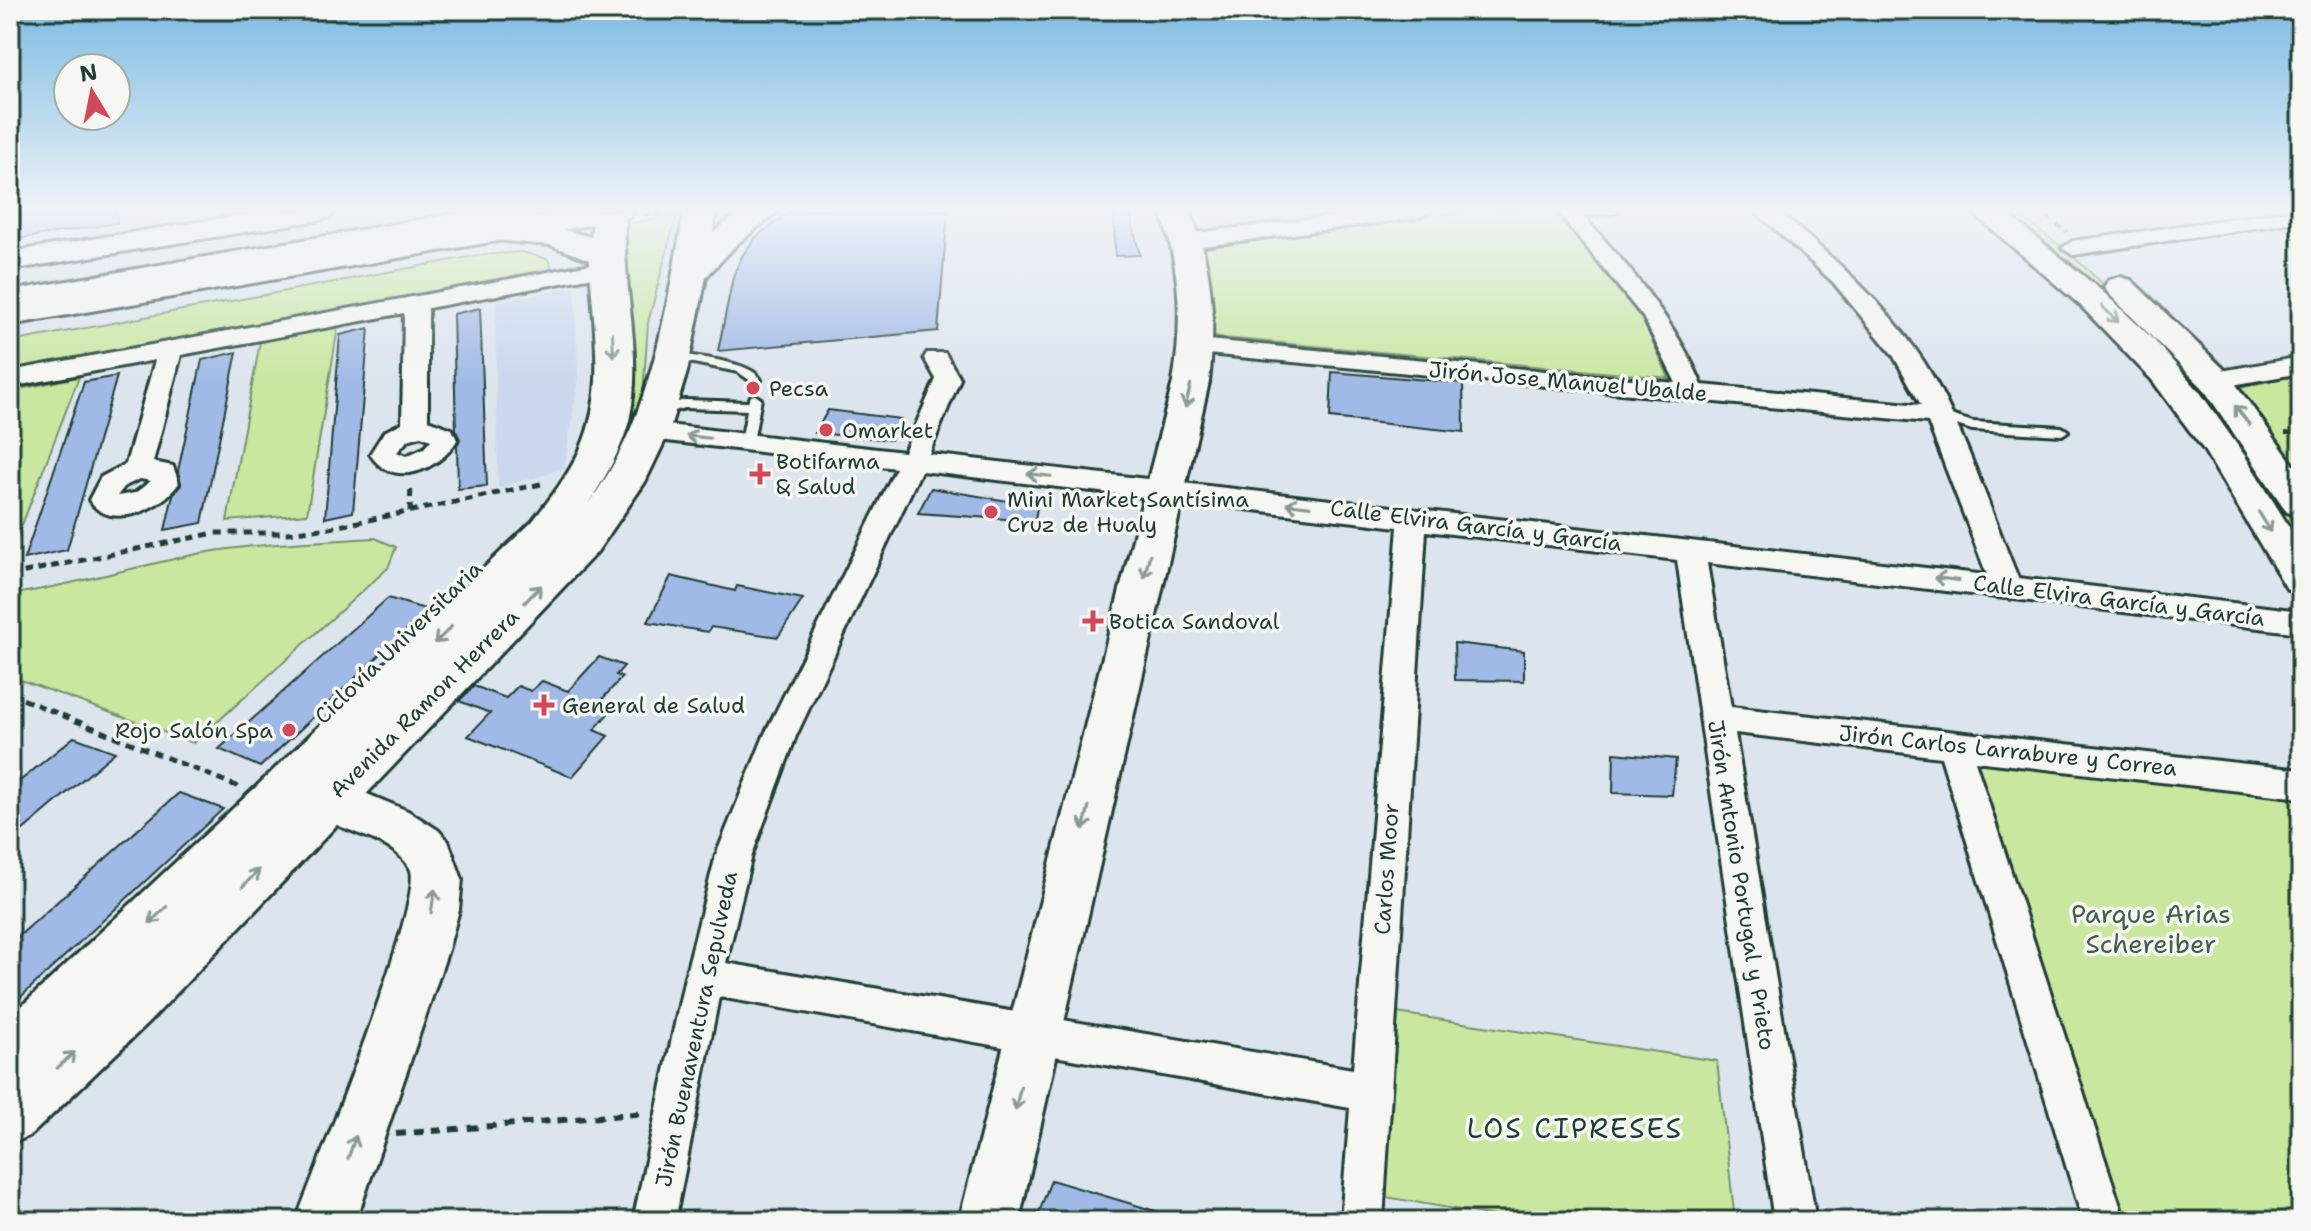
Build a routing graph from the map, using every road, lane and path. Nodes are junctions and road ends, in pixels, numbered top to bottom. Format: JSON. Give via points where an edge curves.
{"nodes":[{"id":1,"x":72,"y":268,"type":"edge"},
{"id":2,"x":210,"y":268,"type":"edge"},
{"id":3,"x":255,"y":268,"type":"edge"},
{"id":4,"x":577,"y":268,"type":"edge"},
{"id":5,"x":607,"y":268,"type":"edge"},
{"id":6,"x":691,"y":268,"type":"edge"},
{"id":7,"x":695,"y":268,"type":"edge"},
{"id":8,"x":1190,"y":268,"type":"edge"},
{"id":9,"x":1615,"y":268,"type":"edge"},
{"id":10,"x":1831,"y":268,"type":"edge"},
{"id":11,"x":2056,"y":268,"type":"edge"},
{"id":12,"x":2097,"y":268,"type":"edge"},
{"id":13,"x":690,"y":274,"type":"junction"},
{"id":14,"x":10,"y":279,"type":"edge"},
{"id":15,"x":10,"y":301,"type":"edge"},
{"id":16,"x":416,"y":303,"type":"junction"},
{"id":17,"x":10,"y":315,"type":"edge"},
{"id":18,"x":1197,"y":346,"type":"junction"},
{"id":19,"x":170,"y":349,"type":"junction"},
{"id":20,"x":670,"y":356,"type":"junction"},
{"id":21,"x":936,"y":358,"type":"dead end"},
{"id":22,"x":2301,"y":365,"type":"edge"},
{"id":23,"x":10,"y":379,"type":"edge"},
{"id":24,"x":755,"y":380,"type":"dead end"},
{"id":25,"x":2215,"y":380,"type":"junction"},
{"id":26,"x":1692,"y":392,"type":"junction"},
{"id":27,"x":1938,"y":415,"type":"junction"},
{"id":28,"x":653,"y":422,"type":"junction"},
{"id":29,"x":415,"y":428,"type":"dead end"},
{"id":30,"x":2062,"y":431,"type":"dead end"},
{"id":31,"x":747,"y":442,"type":"junction"},
{"id":32,"x":913,"y":461,"type":"junction"},
{"id":33,"x":138,"y":470,"type":"dead end"},
{"id":34,"x":586,"y":475,"type":"junction"},
{"id":35,"x":1166,"y":490,"type":"junction"},
{"id":36,"x":2301,"y":503,"type":"edge"},
{"id":37,"x":1413,"y":518,"type":"junction"},
{"id":38,"x":1690,"y":550,"type":"junction"},
{"id":39,"x":10,"y":575,"type":"edge"},
{"id":40,"x":2301,"y":579,"type":"edge"},
{"id":41,"x":2006,"y":586,"type":"junction"},
{"id":42,"x":2301,"y":622,"type":"edge"},
{"id":43,"x":10,"y":694,"type":"edge"},
{"id":44,"x":1716,"y":718,"type":"junction"},
{"id":45,"x":1953,"y":743,"type":"junction"},
{"id":46,"x":2301,"y":784,"type":"edge"},
{"id":47,"x":329,"y":798,"type":"junction"},
{"id":48,"x":273,"y":803,"type":"junction"},
{"id":49,"x":704,"y":977,"type":"junction"},
{"id":50,"x":1034,"y":1034,"type":"junction"},
{"id":51,"x":11,"y":1053,"type":"edge"},
{"id":52,"x":1371,"y":1092,"type":"junction"},
{"id":53,"x":676,"y":1110,"type":"junction"},
{"id":54,"x":10,"y":1114,"type":"edge"},
{"id":55,"x":356,"y":1137,"type":"junction"},
{"id":56,"x":326,"y":1221,"type":"edge"},
{"id":57,"x":654,"y":1221,"type":"edge"},
{"id":58,"x":989,"y":1221,"type":"edge"},
{"id":59,"x":1362,"y":1221,"type":"edge"},
{"id":60,"x":1795,"y":1221,"type":"edge"},
{"id":61,"x":2104,"y":1221,"type":"edge"}],
"edges":[{"from":1,"to":14,"type":"main road"},
{"from":2,"to":15,"type":"main road"},
{"from":3,"to":17,"type":"main road"},
{"from":4,"to":16,"type":"street"},
{"from":5,"to":34,"type":"main road","name":"Avenida Ramon Herrera","one_way":true,"via":[[613,403]]},
{"from":6,"to":13,"type":"main road","name":"Avenida Ramon Herrera"},
{"from":7,"to":13,"type":"main road"},
{"from":8,"to":18,"type":"main road","via":[[1198,313]]},
{"from":9,"to":26,"type":"street","via":[[1678,353]]},
{"from":10,"to":27,"type":"street","via":[[1875,316],[1925,385]]},
{"from":11,"to":40,"type":"main road","one_way":true,"via":[[2103,307],[2156,363],[2213,438]]},
{"from":12,"to":25,"type":"main road"},
{"from":13,"to":20,"type":"main road","name":"Avenida Ramon Herrera"},
{"from":16,"to":19,"type":"street"},
{"from":16,"to":29,"type":"street"},
{"from":18,"to":26,"type":"street","name":"Jirón Jose Manuel Ubalde"},
{"from":18,"to":35,"type":"main road","one_way":true},
{"from":19,"to":23,"type":"street"},
{"from":19,"to":33,"type":"street"},
{"from":20,"to":24,"type":"lane","via":[[741,369]]},
{"from":20,"to":28,"type":"main road","name":"Avenida Ramon Herrera"},
{"from":21,"to":32,"type":"street","name":"Jirón Buenaventura Sepulveda","via":[[948,379]]},
{"from":22,"to":25,"type":"street"},
{"from":36,"to":25,"type":"main road","one_way":true},
{"from":26,"to":27,"type":"street","name":"Jirón Jose Manuel Ubalde"},
{"from":27,"to":30,"type":"lane","via":[[1972,426]]},
{"from":27,"to":41,"type":"street"},
{"from":31,"to":28,"type":"street","name":"Calle Elvira García y García","one_way":true},
{"from":28,"to":31,"type":"lane","via":[[685,404],[754,402]]},
{"from":47,"to":28,"type":"main road","name":"Avenida Ramon Herrera","one_way":true,"via":[[582,542],[615,498]]},
{"from":31,"to":32,"type":"street","name":"Calle Elvira García y García"},
{"from":35,"to":32,"type":"street","name":"Calle Elvira García y García","one_way":true},
{"from":32,"to":49,"type":"street","name":"Jirón Buenaventura Sepulveda","via":[[780,736],[734,855]]},
{"from":34,"to":39,"type":"path","via":[[330,528],[215,533]]},
{"from":34,"to":48,"type":"main road","name":"Avenida Ramon Herrera","one_way":true,"via":[[547,532]]},
{"from":37,"to":35,"type":"street","name":"Calle Elvira García y García","one_way":true},
{"from":35,"to":50,"type":"main road","one_way":true},
{"from":37,"to":38,"type":"street","name":"Calle Elvira García y García"},
{"from":37,"to":52,"type":"street","name":"Carlos Moor"},
{"from":41,"to":38,"type":"street","name":"Calle Elvira García y García","one_way":true},
{"from":38,"to":44,"type":"street","name":"Jirón Antonio Portugal y Prieto"},
{"from":41,"to":42,"type":"street","name":"Calle Elvira García y García"},
{"from":43,"to":48,"type":"path"},
{"from":44,"to":45,"type":"street","name":"Jirón Carlos Larrabure y Correa"},
{"from":44,"to":60,"type":"street","name":"Jirón Antonio Portugal y Prieto"},
{"from":45,"to":46,"type":"street","name":"Jirón Carlos Larrabure y Correa"},
{"from":45,"to":61,"type":"street"},
{"from":54,"to":47,"type":"main road","name":"Avenida Ramon Herrera","one_way":true,"via":[[130,1002]]},
{"from":55,"to":47,"type":"main road","one_way":true,"via":[[422,950],[436,870],[428,851],[408,835]]},
{"from":48,"to":51,"type":"main road","name":"Avenida Ramon Herrera","one_way":true},
{"from":49,"to":50,"type":"street"},
{"from":49,"to":53,"type":"street","name":"Jirón Buenaventura Sepulveda"},
{"from":50,"to":52,"type":"street"},
{"from":50,"to":58,"type":"main road","one_way":true},
{"from":52,"to":59,"type":"street","name":"Carlos Moor"},
{"from":53,"to":55,"type":"path"},
{"from":53,"to":57,"type":"street","name":"Jirón Buenaventura Sepulveda"},
{"from":56,"to":55,"type":"main road","one_way":true}]}
